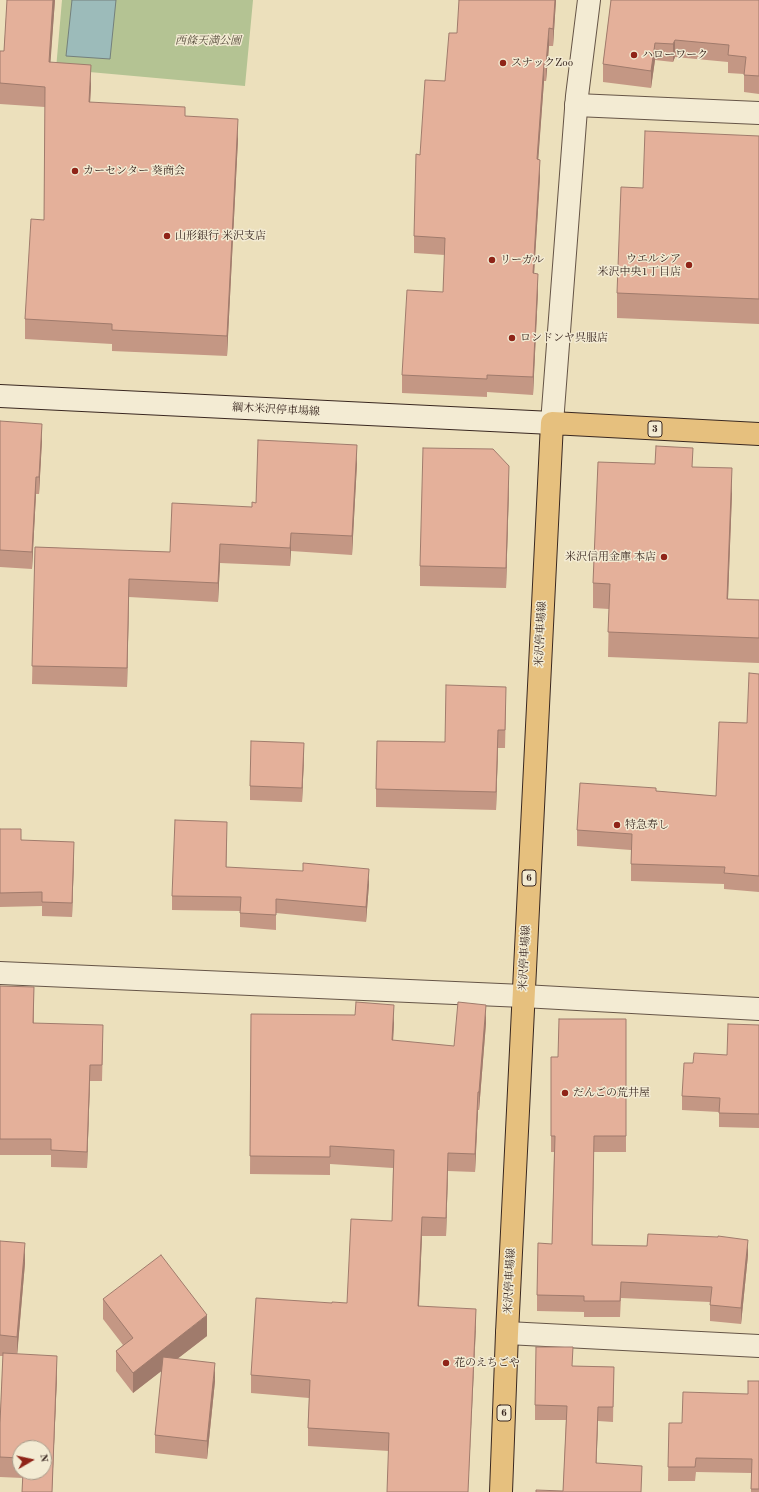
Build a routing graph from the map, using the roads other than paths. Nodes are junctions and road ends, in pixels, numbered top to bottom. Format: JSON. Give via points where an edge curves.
{"nodes":[{"id":1,"x":589,"y":0,"type":"edge"},
{"id":2,"x":576,"y":105,"type":"junction"},
{"id":3,"x":759,"y":113,"type":"edge"},
{"id":4,"x":0,"y":396,"type":"edge"},
{"id":5,"x":552,"y":423,"type":"junction"},
{"id":6,"x":759,"y":434,"type":"edge"},
{"id":7,"x":0,"y":973,"type":"edge"},
{"id":8,"x":523,"y":996,"type":"junction"},
{"id":9,"x":759,"y":1009,"type":"edge"},
{"id":10,"x":507,"y":1333,"type":"junction"},
{"id":11,"x":759,"y":1346,"type":"edge"},
{"id":12,"x":501,"y":1492,"type":"edge"}],
"edges":[{"from":1,"to":2,"type":"street"},
{"from":2,"to":3,"type":"street"},
{"from":2,"to":5,"type":"street"},
{"from":4,"to":5,"type":"street","name":"綱木米沢停車場線"},
{"from":5,"to":6,"type":"main road","number":"3"},
{"from":5,"to":8,"type":"main road","name":"米沢停車場線","number":"6"},
{"from":7,"to":8,"type":"street"},
{"from":8,"to":9,"type":"street"},
{"from":8,"to":10,"type":"main road","name":"米沢停車場線","number":"6"},
{"from":10,"to":11,"type":"street"},
{"from":10,"to":12,"type":"main road","name":"米沢停車場線","number":"6"}]}
